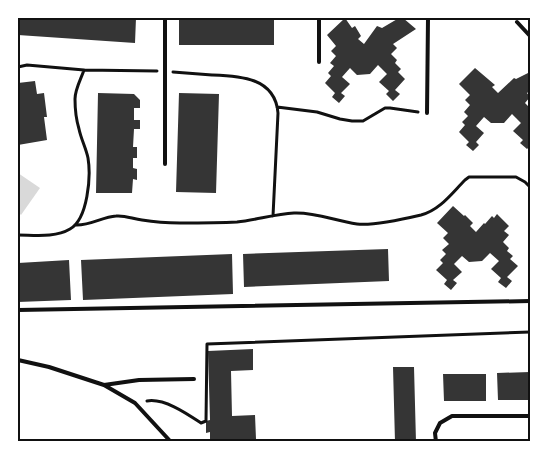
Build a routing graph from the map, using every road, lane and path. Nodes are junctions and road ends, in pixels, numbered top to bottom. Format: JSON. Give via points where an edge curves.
{"nodes":[{"id":1,"x":165,"y":18,"type":"edge"},
{"id":2,"x":319,"y":18,"type":"edge"},
{"id":3,"x":428,"y":18,"type":"edge"},
{"id":4,"x":517,"y":22,"type":"dead end"},
{"id":5,"x":530,"y":36,"type":"edge"},
{"id":6,"x":319,"y":62,"type":"dead end"},
{"id":7,"x":18,"y":66,"type":"edge"},
{"id":8,"x":84,"y":70,"type":"junction"},
{"id":9,"x":165,"y":72,"type":"junction"},
{"id":10,"x":277,"y":107,"type":"junction"},
{"id":11,"x":427,"y":113,"type":"joint"},
{"id":12,"x":165,"y":164,"type":"dead end"},
{"id":13,"x":530,"y":187,"type":"edge"},
{"id":14,"x":273,"y":216,"type":"junction"},
{"id":15,"x":75,"y":225,"type":"junction"},
{"id":16,"x":18,"y":235,"type":"edge"},
{"id":17,"x":530,"y":301,"type":"edge"},
{"id":18,"x":18,"y":310,"type":"edge"},
{"id":19,"x":530,"y":332,"type":"edge"},
{"id":20,"x":18,"y":360,"type":"edge"},
{"id":21,"x":194,"y":379,"type":"dead end"},
{"id":22,"x":104,"y":385,"type":"junction"},
{"id":23,"x":136,"y":403,"type":"junction"},
{"id":24,"x":530,"y":416,"type":"edge"},
{"id":25,"x":171,"y":442,"type":"edge"},
{"id":26,"x":436,"y":442,"type":"edge"}],
"edges":[{"from":1,"to":9,"type":"lane"},
{"from":2,"to":6,"type":"lane"},
{"from":3,"to":11,"type":"lane"},
{"from":4,"to":5,"type":"lane"},
{"from":7,"to":8,"type":"path"},
{"from":8,"to":9,"type":"path"},
{"from":8,"to":15,"type":"path","via":[[75,105],[90,174],[86,200]]},
{"from":9,"to":10,"type":"path","via":[[254,80],[267,90]]},
{"from":9,"to":12,"type":"lane"},
{"from":10,"to":11,"type":"path","via":[[352,121],[363,121],[385,108]]},
{"from":10,"to":14,"type":"path"},
{"from":13,"to":14,"type":"path","via":[[516,177],[469,177],[431,212],[369,224],[354,224],[305,213]]},
{"from":14,"to":15,"type":"path","via":[[236,222],[177,223],[115,216]]},
{"from":15,"to":16,"type":"path","via":[[70,230],[49,235]]},
{"from":17,"to":18,"type":"lane"},
{"from":19,"to":23,"type":"path","via":[[207,344],[206,422],[153,400]]},
{"from":20,"to":22,"type":"lane"},
{"from":21,"to":22,"type":"lane","via":[[139,380]]},
{"from":22,"to":23,"type":"lane"},
{"from":23,"to":25,"type":"lane"},
{"from":24,"to":26,"type":"lane","via":[[452,416],[440,422],[435,433]]}]}
